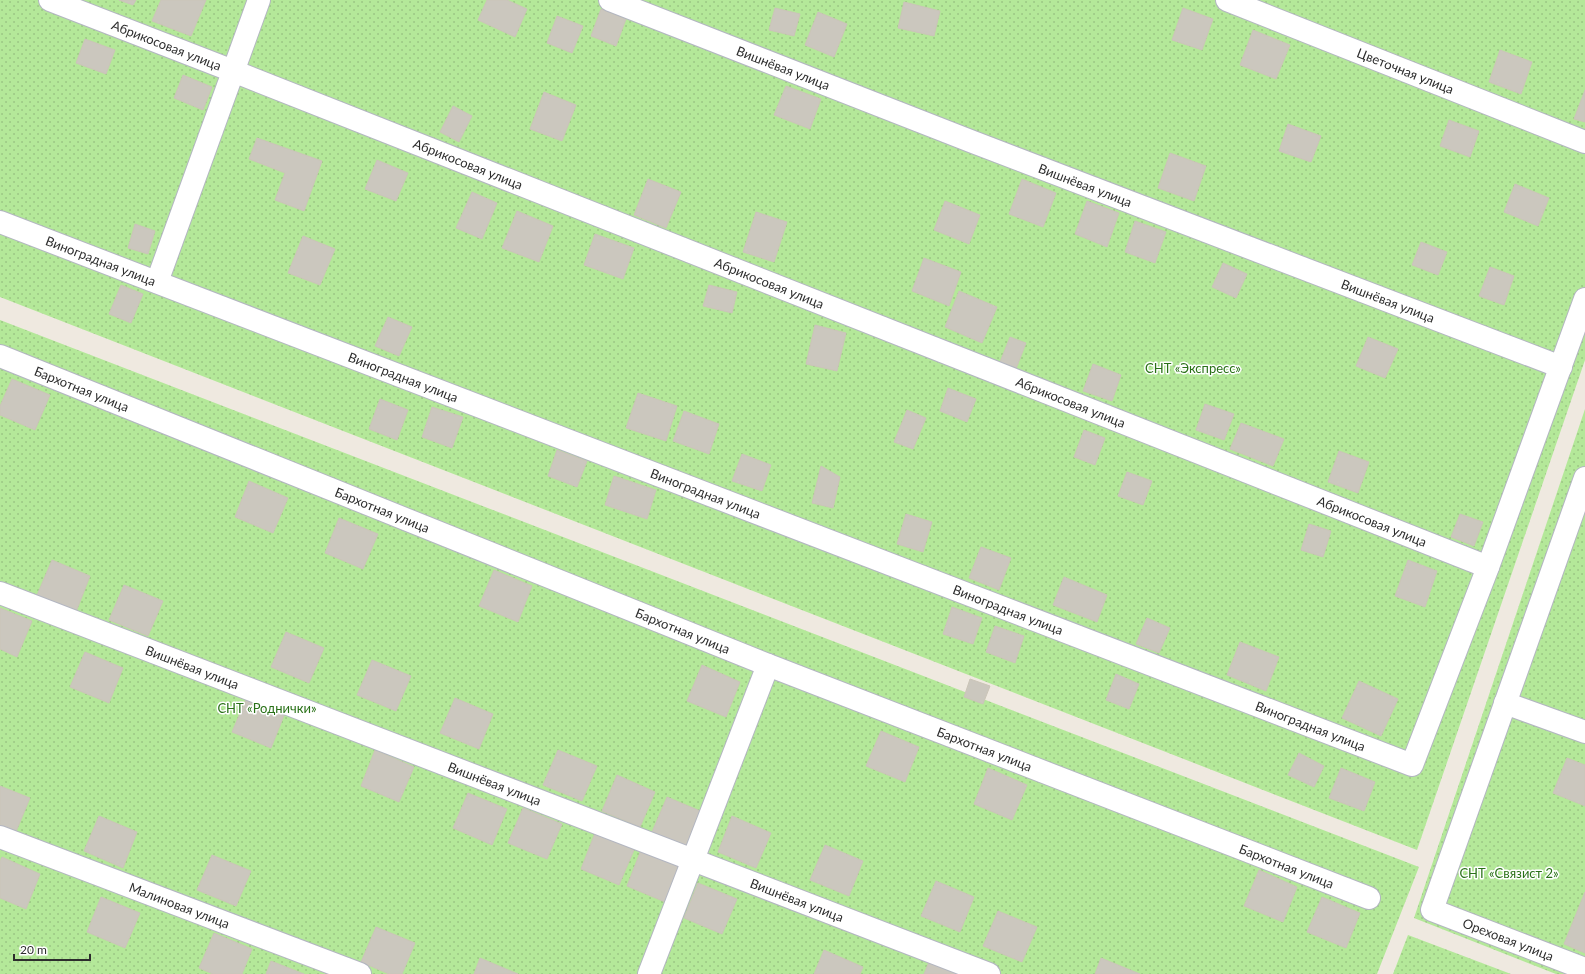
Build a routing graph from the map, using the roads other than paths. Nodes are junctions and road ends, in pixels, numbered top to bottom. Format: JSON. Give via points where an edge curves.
{"nodes":[{"id":1,"x":50,"y":0,"type":"edge"},
{"id":2,"x":260,"y":0,"type":"edge"},
{"id":3,"x":610,"y":0,"type":"edge"},
{"id":4,"x":1227,"y":0,"type":"edge"},
{"id":5,"x":233,"y":71,"type":"junction"},
{"id":6,"x":1585,"y":142,"type":"edge"},
{"id":7,"x":0,"y":222,"type":"edge"},
{"id":8,"x":157,"y":282,"type":"junction"},
{"id":9,"x":1585,"y":300,"type":"edge"},
{"id":10,"x":0,"y":356,"type":"edge"},
{"id":11,"x":1561,"y":367,"type":"junction"},
{"id":12,"x":1584,"y":487,"type":"edge"},
{"id":13,"x":1488,"y":567,"type":"junction"},
{"id":14,"x":0,"y":593,"type":"edge"},
{"id":15,"x":768,"y":665,"type":"junction"},
{"id":16,"x":1505,"y":703,"type":"junction"},
{"id":17,"x":1585,"y":732,"type":"edge"},
{"id":18,"x":0,"y":837,"type":"edge"},
{"id":19,"x":692,"y":860,"type":"junction"},
{"id":20,"x":1369,"y":898,"type":"dead end"},
{"id":21,"x":1585,"y":969,"type":"edge"},
{"id":22,"x":360,"y":974,"type":"edge"},
{"id":23,"x":649,"y":974,"type":"edge"},
{"id":24,"x":989,"y":974,"type":"edge"}],
"edges":[{"from":1,"to":5,"type":"street","name":"Абрикосовая улица"},
{"from":2,"to":5,"type":"street"},
{"from":3,"to":11,"type":"street","name":"Вишнёвая улица"},
{"from":4,"to":6,"type":"street","name":"Цветочная улица"},
{"from":5,"to":8,"type":"street"},
{"from":5,"to":13,"type":"street","name":"Абрикосовая улица"},
{"from":7,"to":8,"type":"street","name":"Виноградная улица"},
{"from":8,"to":13,"type":"street","name":"Виноградная улица","via":[[1412,765]]},
{"from":9,"to":11,"type":"street"},
{"from":10,"to":15,"type":"street","name":"Бархотная улица"},
{"from":11,"to":13,"type":"street"},
{"from":12,"to":16,"type":"street"},
{"from":14,"to":19,"type":"street","name":"Вишнёвая улица"},
{"from":15,"to":19,"type":"street"},
{"from":15,"to":20,"type":"street","name":"Бархотная улица"},
{"from":16,"to":17,"type":"street"},
{"from":16,"to":21,"type":"street","name":"Ореховая улица","via":[[1432,910]]},
{"from":18,"to":22,"type":"street","name":"Малиновая улица"},
{"from":19,"to":23,"type":"street"},
{"from":19,"to":24,"type":"street","name":"Вишнёвая улица"}]}
